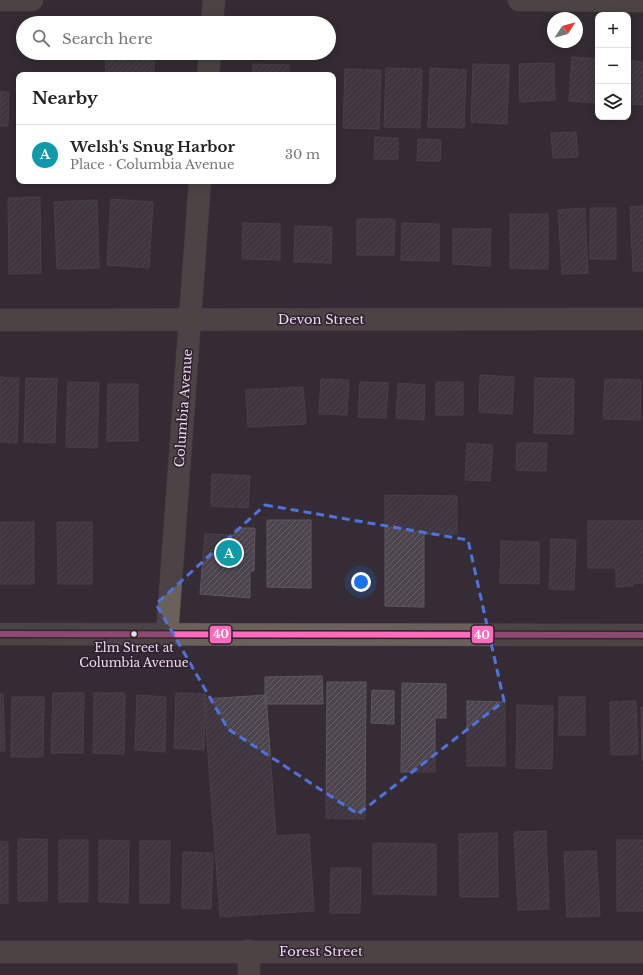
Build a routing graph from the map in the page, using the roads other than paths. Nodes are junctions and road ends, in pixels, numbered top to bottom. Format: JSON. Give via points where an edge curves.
{"nodes":[{"id":1,"x":0,"y":0,"type":"edge"},
{"id":2,"x":32,"y":0,"type":"edge"},
{"id":3,"x":214,"y":0,"type":"edge"},
{"id":4,"x":519,"y":0,"type":"edge"},
{"id":5,"x":643,"y":1,"type":"edge"},
{"id":6,"x":213,"y":16,"type":"edge"},
{"id":7,"x":209,"y":60,"type":"edge"},
{"id":8,"x":208,"y":72,"type":"edge"},
{"id":9,"x":200,"y":184,"type":"edge"},
{"id":10,"x":189,"y":319,"type":"junction"},
{"id":11,"x":643,"y":319,"type":"edge"},
{"id":12,"x":0,"y":320,"type":"edge"},
{"id":13,"x":0,"y":634,"type":"edge"},
{"id":14,"x":167,"y":635,"type":"junction"},
{"id":15,"x":643,"y":635,"type":"edge"},
{"id":16,"x":249,"y":951,"type":"junction"},
{"id":17,"x":0,"y":952,"type":"edge"},
{"id":18,"x":643,"y":952,"type":"edge"},
{"id":19,"x":249,"y":975,"type":"edge"}],
"edges":[{"from":1,"to":2,"type":"street"},
{"from":3,"to":6,"type":"street"},
{"from":4,"to":5,"type":"street"},
{"from":7,"to":8,"type":"street"},
{"from":9,"to":10,"type":"street","name":"Columbia Avenue"},
{"from":10,"to":11,"type":"street","name":"Devon Street"},
{"from":10,"to":12,"type":"street","name":"Devon Street"},
{"from":10,"to":14,"type":"street","name":"Columbia Avenue"},
{"from":13,"to":14,"type":"street"},
{"from":14,"to":15,"type":"street"},
{"from":16,"to":17,"type":"street","name":"Forest Street"},
{"from":16,"to":18,"type":"street","name":"Forest Street"},
{"from":16,"to":19,"type":"street"}]}
